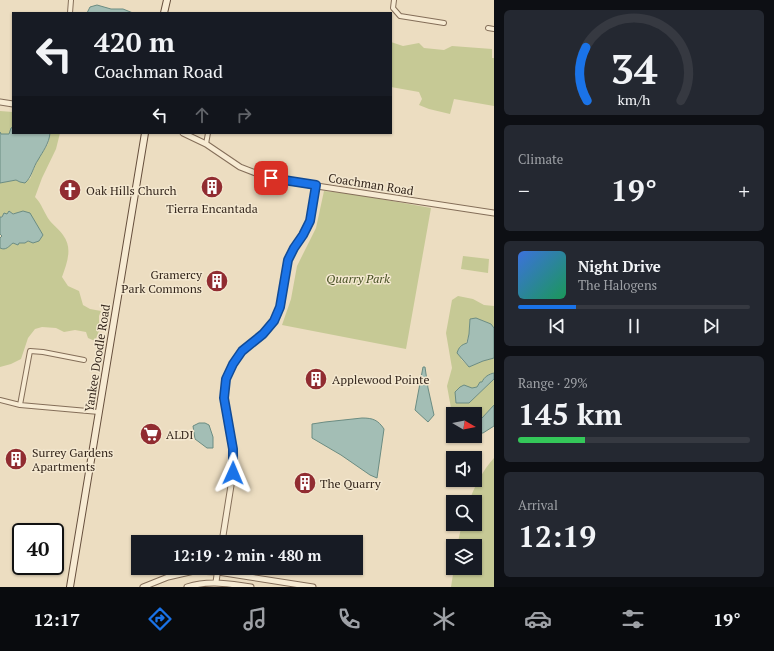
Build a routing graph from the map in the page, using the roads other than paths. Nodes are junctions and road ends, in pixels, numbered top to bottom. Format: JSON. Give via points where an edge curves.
{"nodes":[{"id":1,"x":71,"y":0,"type":"edge"},
{"id":2,"x":167,"y":0,"type":"edge"},
{"id":3,"x":394,"y":0,"type":"edge"},
{"id":4,"x":70,"y":12,"type":"edge"},
{"id":5,"x":164,"y":12,"type":"edge"},
{"id":6,"x":444,"y":23,"type":"dead end"},
{"id":7,"x":488,"y":28,"type":"dead end"},
{"id":8,"x":494,"y":29,"type":"edge"},
{"id":9,"x":0,"y":102,"type":"edge"},
{"id":10,"x":12,"y":104,"type":"edge"},
{"id":11,"x":145,"y":134,"type":"edge"},
{"id":12,"x":185,"y":134,"type":"edge"},
{"id":13,"x":208,"y":134,"type":"edge"},
{"id":14,"x":206,"y":144,"type":"junction"},
{"id":15,"x":316,"y":185,"type":"junction"},
{"id":16,"x":494,"y":213,"type":"edge"},
{"id":17,"x":84,"y":360,"type":"dead end"},
{"id":18,"x":0,"y":400,"type":"edge"},
{"id":19,"x":20,"y":404,"type":"junction"},
{"id":20,"x":99,"y":412,"type":"junction"},
{"id":21,"x":223,"y":535,"type":"edge"},
{"id":22,"x":177,"y":575,"type":"edge"},
{"id":23,"x":217,"y":575,"type":"edge"},
{"id":24,"x":246,"y":575,"type":"edge"},
{"id":25,"x":216,"y":582,"type":"junction"},
{"id":26,"x":70,"y":587,"type":"edge"},
{"id":27,"x":143,"y":587,"type":"edge"},
{"id":28,"x":187,"y":587,"type":"edge"},
{"id":29,"x":251,"y":587,"type":"edge"},
{"id":30,"x":313,"y":587,"type":"edge"}],
"edges":[{"from":1,"to":4,"type":"street"},
{"from":2,"to":5,"type":"main road"},
{"from":3,"to":6,"type":"street","via":[[393,8],[400,16]]},
{"from":7,"to":8,"type":"street"},
{"from":9,"to":10,"type":"street"},
{"from":11,"to":20,"type":"main road","name":"Yankee Doodle Road"},
{"from":12,"to":14,"type":"street","name":"Coachman Road"},
{"from":13,"to":14,"type":"street"},
{"from":14,"to":15,"type":"street","name":"Coachman Road","via":[[240,167],[271,178]]},
{"from":15,"to":16,"type":"street","name":"Coachman Road"},
{"from":15,"to":21,"type":"street","via":[[310,221],[288,260],[280,307],[274,321],[242,351],[226,379],[225,408],[234,459]]},
{"from":17,"to":19,"type":"street","via":[[30,351]]},
{"from":18,"to":19,"type":"street"},
{"from":19,"to":20,"type":"street"},
{"from":20,"to":26,"type":"main road","name":"Yankee Doodle Road"},
{"from":22,"to":27,"type":"street"},
{"from":23,"to":25,"type":"street"},
{"from":24,"to":30,"type":"street"},
{"from":25,"to":28,"type":"street"},
{"from":25,"to":29,"type":"street"}]}
